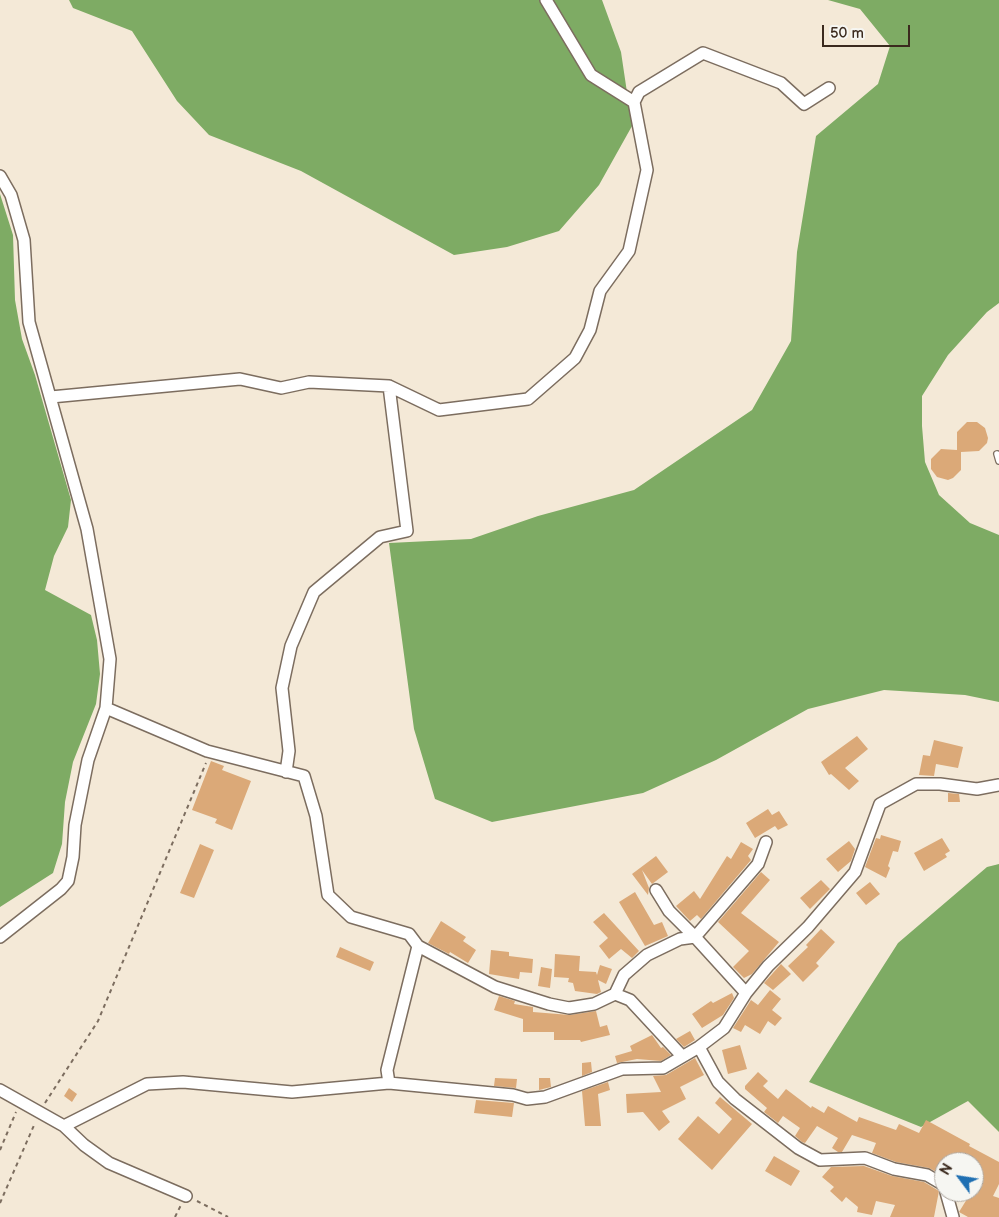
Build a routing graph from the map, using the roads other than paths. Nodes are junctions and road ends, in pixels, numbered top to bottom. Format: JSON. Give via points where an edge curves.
{"nodes":[{"id":1,"x":546,"y":0,"type":"edge"},
{"id":2,"x":829,"y":88,"type":"dead end"},
{"id":3,"x":634,"y":102,"type":"junction"},
{"id":4,"x":0,"y":176,"type":"edge"},
{"id":5,"x":389,"y":386,"type":"junction"},
{"id":6,"x":51,"y":397,"type":"junction"},
{"id":7,"x":997,"y":454,"type":"dead end"},
{"id":8,"x":999,"y":461,"type":"edge"},
{"id":9,"x":106,"y":708,"type":"junction"},
{"id":10,"x":286,"y":772,"type":"junction"},
{"id":11,"x":999,"y":785,"type":"edge"},
{"id":12,"x":766,"y":842,"type":"dead end"},
{"id":13,"x":656,"y":890,"type":"dead end"},
{"id":14,"x":0,"y":937,"type":"edge"},
{"id":15,"x":695,"y":937,"type":"junction"},
{"id":16,"x":418,"y":946,"type":"junction"},
{"id":17,"x":746,"y":993,"type":"junction"},
{"id":18,"x":615,"y":994,"type":"junction"},
{"id":19,"x":699,"y":1047,"type":"junction"},
{"id":20,"x":682,"y":1056,"type":"junction"},
{"id":21,"x":389,"y":1083,"type":"junction"},
{"id":22,"x":0,"y":1090,"type":"edge"},
{"id":23,"x":64,"y":1126,"type":"junction"},
{"id":24,"x":934,"y":1179,"type":"edge"},
{"id":25,"x":186,"y":1196,"type":"road end"},
{"id":26,"x":948,"y":1202,"type":"edge"},
{"id":27,"x":952,"y":1216,"type":"edge"},
{"id":28,"x":939,"y":1217,"type":"edge"}],
"edges":[{"from":1,"to":3,"type":"street","via":[[591,76]]},
{"from":2,"to":3,"type":"street","via":[[804,104],[781,83],[703,53],[639,92]]},
{"from":3,"to":5,"type":"street","via":[[647,170],[629,251],[600,291],[590,330],[575,358],[528,399],[439,410]]},
{"from":4,"to":6,"type":"street","via":[[10,195],[24,240],[29,322]]},
{"from":5,"to":6,"type":"street","via":[[309,382],[281,388],[240,379]]},
{"from":5,"to":10,"type":"street","via":[[407,531],[380,537],[314,592],[291,646],[282,688],[289,751]]},
{"from":6,"to":9,"type":"street","via":[[87,529],[109,650]]},
{"from":7,"to":8,"type":"lane"},
{"from":9,"to":10,"type":"street","via":[[210,752]]},
{"from":9,"to":14,"type":"street","via":[[88,760],[68,881]]},
{"from":10,"to":16,"type":"street","via":[[304,776],[316,816],[328,895],[351,917],[409,934]]},
{"from":11,"to":17,"type":"street","via":[[977,789],[916,784],[880,804],[855,872]]},
{"from":12,"to":15,"type":"street","via":[[758,864]]},
{"from":13,"to":15,"type":"street","via":[[669,910]]},
{"from":15,"to":17,"type":"street"},
{"from":15,"to":18,"type":"street","via":[[680,939],[646,955],[624,975]]},
{"from":16,"to":18,"type":"street","via":[[495,987],[549,1004],[569,1008],[594,1004]]},
{"from":16,"to":21,"type":"street","via":[[387,1070]]},
{"from":17,"to":19,"type":"street","via":[[724,1028]]},
{"from":18,"to":20,"type":"street","via":[[630,1000]]},
{"from":19,"to":20,"type":"street"},
{"from":19,"to":24,"type":"street","via":[[718,1082],[798,1148],[820,1160],[865,1158]]},
{"from":20,"to":21,"type":"street","via":[[663,1068],[622,1069],[545,1097],[526,1099],[514,1095]]},
{"from":21,"to":23,"type":"street","via":[[292,1092],[183,1082],[147,1084]]},
{"from":22,"to":23,"type":"street"},
{"from":23,"to":25,"type":"street","via":[[109,1163]]},
{"from":26,"to":27,"type":"street"},
{"from":27,"to":28,"type":"street"}]}
